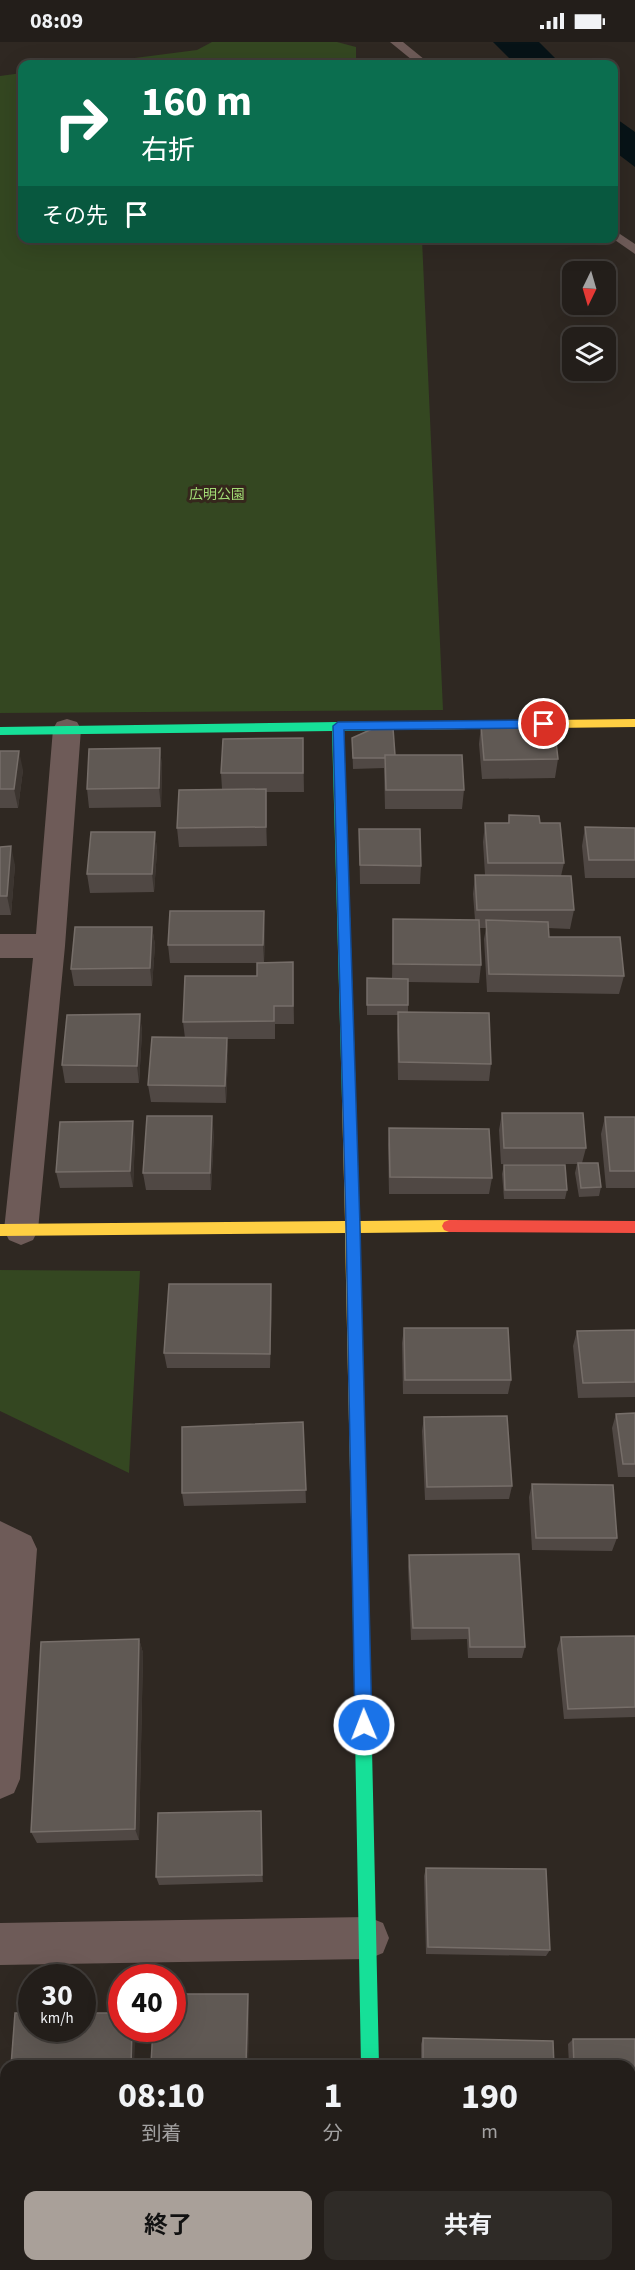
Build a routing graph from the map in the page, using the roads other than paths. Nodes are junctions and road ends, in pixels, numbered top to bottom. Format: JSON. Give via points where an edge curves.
{"nodes":[{"id":1,"x":396,"y":42,"type":"edge"},
{"id":2,"x":418,"y":60,"type":"edge"},
{"id":3,"x":618,"y":237,"type":"edge"},
{"id":4,"x":635,"y":250,"type":"edge"},
{"id":5,"x":635,"y":723,"type":"edge"},
{"id":6,"x":338,"y":726,"type":"junction"},
{"id":7,"x":67,"y":729,"type":"junction"},
{"id":8,"x":0,"y":730,"type":"edge"},
{"id":9,"x":0,"y":946,"type":"edge"},
{"id":10,"x":50,"y":946,"type":"junction"},
{"id":11,"x":353,"y":1226,"type":"junction"},
{"id":12,"x":635,"y":1227,"type":"edge"},
{"id":13,"x":11,"y":1230,"type":"edge"},
{"id":14,"x":0,"y":1539,"type":"edge"},
{"id":15,"x":0,"y":1779,"type":"edge"},
{"id":16,"x":368,"y":1938,"type":"junction"},
{"id":17,"x":0,"y":1944,"type":"edge"},
{"id":18,"x":370,"y":2060,"type":"edge"}],
"edges":[{"from":1,"to":2,"type":"lane"},
{"from":3,"to":4,"type":"lane"},
{"from":5,"to":6,"type":"street"},
{"from":6,"to":7,"type":"street"},
{"from":6,"to":11,"type":"street"},
{"from":7,"to":8,"type":"street"},
{"from":7,"to":10,"type":"street"},
{"from":9,"to":10,"type":"street"},
{"from":10,"to":13,"type":"street"},
{"from":11,"to":12,"type":"street"},
{"from":11,"to":13,"type":"street"},
{"from":11,"to":16,"type":"street"},
{"from":14,"to":15,"type":"street","via":[[18,1549]]},
{"from":16,"to":17,"type":"street"},
{"from":16,"to":18,"type":"street"}]}
